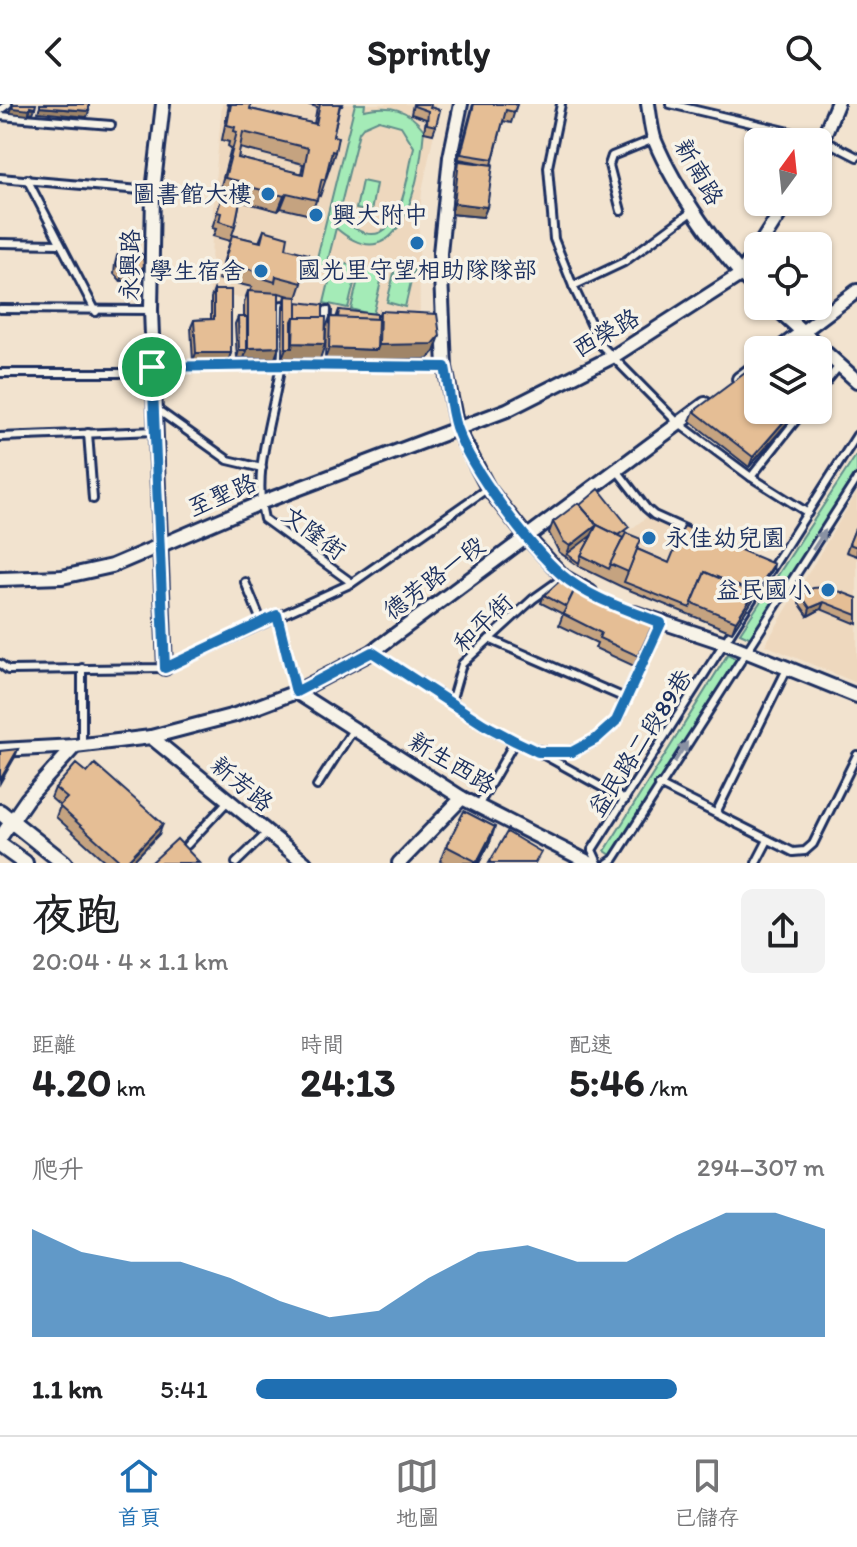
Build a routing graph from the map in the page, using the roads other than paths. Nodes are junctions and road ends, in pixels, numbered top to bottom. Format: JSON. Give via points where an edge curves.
{"nodes":[{"id":1,"x":8,"y":104,"type":"edge"},
{"id":2,"x":163,"y":104,"type":"edge"},
{"id":3,"x":461,"y":104,"type":"edge"},
{"id":4,"x":561,"y":104,"type":"edge"},
{"id":5,"x":648,"y":104,"type":"edge"},
{"id":6,"x":670,"y":104,"type":"edge"},
{"id":7,"x":837,"y":104,"type":"edge"},
{"id":8,"x":0,"y":110,"type":"edge"},
{"id":9,"x":0,"y":116,"type":"edge"},
{"id":10,"x":111,"y":125,"type":"dead end"},
{"id":11,"x":758,"y":128,"type":"edge"},
{"id":12,"x":828,"y":128,"type":"edge"},
{"id":13,"x":654,"y":139,"type":"junction"},
{"id":14,"x":832,"y":149,"type":"edge"},
{"id":15,"x":857,"y":157,"type":"edge"},
{"id":16,"x":0,"y":178,"type":"edge"},
{"id":17,"x":27,"y":179,"type":"junction"},
{"id":18,"x":153,"y":191,"type":"junction"},
{"id":19,"x":694,"y":210,"type":"junction"},
{"id":20,"x":621,"y":211,"type":"dead end"},
{"id":21,"x":0,"y":243,"type":"edge"},
{"id":22,"x":59,"y":244,"type":"junction"},
{"id":23,"x":744,"y":269,"type":"edge"},
{"id":24,"x":740,"y":275,"type":"junction"},
{"id":25,"x":744,"y":279,"type":"edge"},
{"id":26,"x":573,"y":286,"type":"junction"},
{"id":27,"x":857,"y":291,"type":"edge"},
{"id":28,"x":282,"y":305,"type":"edge"},
{"id":29,"x":0,"y":309,"type":"edge"},
{"id":30,"x":151,"y":310,"type":"junction"},
{"id":31,"x":327,"y":310,"type":"edge"},
{"id":32,"x":96,"y":312,"type":"junction"},
{"id":33,"x":789,"y":320,"type":"edge"},
{"id":34,"x":802,"y":332,"type":"junction"},
{"id":35,"x":797,"y":336,"type":"edge"},
{"id":36,"x":326,"y":339,"type":"edge"},
{"id":37,"x":326,"y":353,"type":"edge"},
{"id":38,"x":614,"y":356,"type":"junction"},
{"id":39,"x":281,"y":365,"type":"junction"},
{"id":40,"x":839,"y":366,"type":"junction"},
{"id":41,"x":152,"y":367,"type":"junction"},
{"id":42,"x":325,"y":367,"type":"junction"},
{"id":43,"x":445,"y":367,"type":"junction"},
{"id":44,"x":0,"y":373,"type":"edge"},
{"id":45,"x":120,"y":373,"type":"dead end"},
{"id":46,"x":832,"y":375,"type":"edge"},
{"id":47,"x":744,"y":380,"type":"edge"},
{"id":48,"x":857,"y":381,"type":"edge"},
{"id":49,"x":723,"y":390,"type":"edge"},
{"id":50,"x":712,"y":398,"type":"edge"},
{"id":51,"x":153,"y":407,"type":"junction"},
{"id":52,"x":678,"y":423,"type":"junction"},
{"id":53,"x":788,"y":424,"type":"edge"},
{"id":54,"x":457,"y":428,"type":"junction"},
{"id":55,"x":156,"y":431,"type":"junction"},
{"id":56,"x":88,"y":433,"type":"junction"},
{"id":57,"x":857,"y":435,"type":"edge"},
{"id":58,"x":0,"y":437,"type":"edge"},
{"id":59,"x":262,"y":468,"type":"junction"},
{"id":60,"x":616,"y":469,"type":"junction"},
{"id":61,"x":751,"y":477,"type":"junction"},
{"id":62,"x":857,"y":479,"type":"edge"},
{"id":63,"x":488,"y":488,"type":"junction"},
{"id":64,"x":93,"y":499,"type":"dead end"},
{"id":65,"x":260,"y":503,"type":"junction"},
{"id":66,"x":808,"y":513,"type":"junction"},
{"id":67,"x":693,"y":533,"type":"edge"},
{"id":68,"x":526,"y":536,"type":"junction"},
{"id":69,"x":159,"y":546,"type":"junction"},
{"id":70,"x":759,"y":564,"type":"edge"},
{"id":71,"x":772,"y":570,"type":"junction"},
{"id":72,"x":564,"y":577,"type":"junction"},
{"id":73,"x":0,"y":579,"type":"edge"},
{"id":74,"x":245,"y":582,"type":"dead end"},
{"id":75,"x":352,"y":583,"type":"junction"},
{"id":76,"x":605,"y":601,"type":"edge"},
{"id":77,"x":627,"y":610,"type":"edge"},
{"id":78,"x":277,"y":615,"type":"junction"},
{"id":79,"x":262,"y":623,"type":"junction"},
{"id":80,"x":661,"y":623,"type":"junction"},
{"id":81,"x":489,"y":639,"type":"junction"},
{"id":82,"x":725,"y":643,"type":"junction"},
{"id":83,"x":372,"y":652,"type":"junction"},
{"id":84,"x":746,"y":652,"type":"junction"},
{"id":85,"x":0,"y":664,"type":"edge"},
{"id":86,"x":788,"y":667,"type":"junction"},
{"id":87,"x":82,"y":668,"type":"junction"},
{"id":88,"x":165,"y":668,"type":"junction"},
{"id":89,"x":296,"y":692,"type":"junction"},
{"id":90,"x":857,"y":696,"type":"edge"},
{"id":91,"x":625,"y":698,"type":"junction"},
{"id":92,"x":451,"y":702,"type":"junction"},
{"id":93,"x":354,"y":728,"type":"junction"},
{"id":94,"x":151,"y":737,"type":"junction"},
{"id":95,"x":515,"y":741,"type":"junction"},
{"id":96,"x":79,"y":746,"type":"junction"},
{"id":97,"x":0,"y":750,"type":"edge"},
{"id":98,"x":538,"y":752,"type":"junction"},
{"id":99,"x":857,"y":755,"type":"edge"},
{"id":100,"x":849,"y":772,"type":"junction"},
{"id":101,"x":857,"y":776,"type":"edge"},
{"id":102,"x":659,"y":785,"type":"junction"},
{"id":103,"x":317,"y":786,"type":"dead end"},
{"id":104,"x":462,"y":798,"type":"junction"},
{"id":105,"x":625,"y":800,"type":"junction"},
{"id":106,"x":228,"y":801,"type":"junction"},
{"id":107,"x":478,"y":806,"type":"junction"},
{"id":108,"x":716,"y":813,"type":"junction"},
{"id":109,"x":6,"y":816,"type":"edge"},
{"id":110,"x":267,"y":833,"type":"junction"},
{"id":111,"x":0,"y":838,"type":"edge"},
{"id":112,"x":768,"y":840,"type":"junction"},
{"id":113,"x":0,"y":845,"type":"edge"},
{"id":114,"x":187,"y":845,"type":"edge"},
{"id":115,"x":20,"y":861,"type":"edge"},
{"id":116,"x":303,"y":862,"type":"edge"},
{"id":117,"x":64,"y":863,"type":"edge"},
{"id":118,"x":236,"y":863,"type":"edge"},
{"id":119,"x":399,"y":863,"type":"edge"},
{"id":120,"x":590,"y":863,"type":"edge"},
{"id":121,"x":598,"y":863,"type":"edge"},
{"id":122,"x":608,"y":863,"type":"edge"},
{"id":123,"x":756,"y":863,"type":"edge"}],
"edges":[{"from":1,"to":8,"type":"lane"},
{"from":2,"to":18,"type":"street","name":"永興路"},
{"from":3,"to":43,"type":"street","via":[[440,253]]},
{"from":4,"to":26,"type":"lane","via":[[548,167],[549,198],[554,239]]},
{"from":5,"to":13,"type":"street","name":"新南路"},
{"from":6,"to":11,"type":"lane"},
{"from":7,"to":12,"type":"street"},
{"from":9,"to":10,"type":"lane"},
{"from":13,"to":19,"type":"street","name":"新南路"},
{"from":13,"to":20,"type":"lane","via":[[612,156],[609,165]]},
{"from":14,"to":15,"type":"lane"},
{"from":16,"to":17,"type":"lane"},
{"from":17,"to":18,"type":"lane"},
{"from":17,"to":22,"type":"lane"},
{"from":18,"to":30,"type":"street","name":"永興路"},
{"from":19,"to":24,"type":"street","name":"新南路"},
{"from":19,"to":26,"type":"lane","via":[[624,262]]},
{"from":21,"to":22,"type":"lane"},
{"from":22,"to":32,"type":"lane"},
{"from":23,"to":24,"type":"street","name":"西榮路"},
{"from":24,"to":25,"type":"street","name":"新南路"},
{"from":24,"to":38,"type":"street","name":"西榮路"},
{"from":26,"to":38,"type":"lane","via":[[601,345]]},
{"from":27,"to":34,"type":"street"},
{"from":28,"to":39,"type":"lane","name":"文隆街"},
{"from":29,"to":32,"type":"lane"},
{"from":30,"to":32,"type":"lane"},
{"from":30,"to":41,"type":"street","name":"永興路"},
{"from":31,"to":36,"type":"lane"},
{"from":33,"to":34,"type":"street"},
{"from":34,"to":35,"type":"street"},
{"from":34,"to":40,"type":"street"},
{"from":37,"to":42,"type":"lane"},
{"from":38,"to":52,"type":"lane"},
{"from":38,"to":54,"type":"street","name":"西榮路","via":[[507,410]]},
{"from":39,"to":41,"type":"lane"},
{"from":39,"to":42,"type":"lane"},
{"from":39,"to":59,"type":"lane","name":"文隆街"},
{"from":40,"to":46,"type":"lane"},
{"from":40,"to":48,"type":"street"},
{"from":41,"to":51,"type":"street","name":"永興路"},
{"from":42,"to":43,"type":"lane"},
{"from":43,"to":54,"type":"street"},
{"from":44,"to":45,"type":"lane"},
{"from":47,"to":49,"type":"street"},
{"from":50,"to":52,"type":"street","name":"德芳路一段"},
{"from":51,"to":55,"type":"street","name":"永興路"},
{"from":51,"to":59,"type":"lane","via":[[228,460]]},
{"from":52,"to":60,"type":"street","name":"德芳路一段"},
{"from":52,"to":61,"type":"lane"},
{"from":53,"to":61,"type":"lane"},
{"from":54,"to":63,"type":"street"},
{"from":54,"to":65,"type":"street","name":"至聖路"},
{"from":55,"to":56,"type":"lane"},
{"from":55,"to":69,"type":"street","name":"永興路"},
{"from":56,"to":58,"type":"lane"},
{"from":56,"to":64,"type":"lane"},
{"from":57,"to":66,"type":"lane","name":"益民路二段89巷"},
{"from":59,"to":65,"type":"lane","name":"文隆街"},
{"from":60,"to":67,"type":"lane","via":[[654,515]]},
{"from":60,"to":68,"type":"street","name":"德芳路一段"},
{"from":61,"to":66,"type":"lane"},
{"from":84,"to":62,"type":"lane","name":"益民路二段89巷","one_way":true},
{"from":63,"to":68,"type":"street"},
{"from":63,"to":75,"type":"lane"},
{"from":65,"to":69,"type":"street","name":"至聖路"},
{"from":65,"to":75,"type":"lane","name":"文隆街","via":[[264,519]]},
{"from":66,"to":71,"type":"lane","name":"益民路二段89巷"},
{"from":68,"to":72,"type":"street"},
{"from":68,"to":83,"type":"street","name":"德芳路一段"},
{"from":69,"to":73,"type":"street","name":"至聖路","via":[[112,566],[74,574]]},
{"from":69,"to":88,"type":"street","name":"永興路"},
{"from":70,"to":71,"type":"lane"},
{"from":71,"to":82,"type":"lane","name":"益民路二段89巷"},
{"from":72,"to":76,"type":"street"},
{"from":72,"to":81,"type":"lane","name":"和平街"},
{"from":74,"to":79,"type":"lane"},
{"from":75,"to":78,"type":"lane"},
{"from":77,"to":80,"type":"street"},
{"from":78,"to":79,"type":"lane"},
{"from":78,"to":89,"type":"lane"},
{"from":79,"to":88,"type":"lane"},
{"from":80,"to":82,"type":"street"},
{"from":80,"to":91,"type":"lane"},
{"from":81,"to":91,"type":"lane"},
{"from":81,"to":92,"type":"lane","name":"和平街","via":[[462,664]]},
{"from":82,"to":84,"type":"street"},
{"from":82,"to":105,"type":"lane","name":"益民路二段89巷"},
{"from":83,"to":89,"type":"street","name":"德芳路一段"},
{"from":83,"to":92,"type":"lane"},
{"from":84,"to":86,"type":"street"},
{"from":102,"to":84,"type":"lane","name":"益民路二段89巷","one_way":true},
{"from":85,"to":87,"type":"lane","via":[[8,670]]},
{"from":86,"to":90,"type":"street"},
{"from":86,"to":108,"type":"lane"},
{"from":87,"to":88,"type":"lane"},
{"from":87,"to":96,"type":"lane"},
{"from":89,"to":93,"type":"street","name":"新生西路"},
{"from":89,"to":94,"type":"street","name":"德芳路一段"},
{"from":91,"to":98,"type":"lane","via":[[616,721],[596,739],[572,752]]},
{"from":92,"to":95,"type":"lane"},
{"from":93,"to":103,"type":"lane"},
{"from":93,"to":104,"type":"street","name":"新生西路"},
{"from":94,"to":96,"type":"street","name":"德芳路一段"},
{"from":94,"to":106,"type":"street","name":"新芳路"},
{"from":95,"to":98,"type":"lane"},
{"from":95,"to":107,"type":"lane"},
{"from":96,"to":97,"type":"street","name":"德芳路一段"},
{"from":96,"to":109,"type":"street"},
{"from":98,"to":105,"type":"lane"},
{"from":99,"to":100,"type":"lane"},
{"from":100,"to":101,"type":"lane"},
{"from":100,"to":112,"type":"lane","via":[[805,851],[793,852]]},
{"from":102,"to":108,"type":"lane"},
{"from":102,"to":122,"type":"lane","name":"益民路二段89巷"},
{"from":104,"to":107,"type":"street","name":"新生西路"},
{"from":104,"to":119,"type":"street"},
{"from":105,"to":121,"type":"lane","name":"益民路二段89巷","via":[[592,850]]},
{"from":106,"to":110,"type":"street","name":"新芳路"},
{"from":106,"to":114,"type":"lane"},
{"from":107,"to":120,"type":"street","name":"新生西路"},
{"from":108,"to":112,"type":"lane"},
{"from":109,"to":111,"type":"street"},
{"from":109,"to":117,"type":"street"},
{"from":110,"to":116,"type":"street","name":"新芳路"},
{"from":110,"to":118,"type":"lane"},
{"from":112,"to":123,"type":"lane"},
{"from":113,"to":115,"type":"street"}]}
